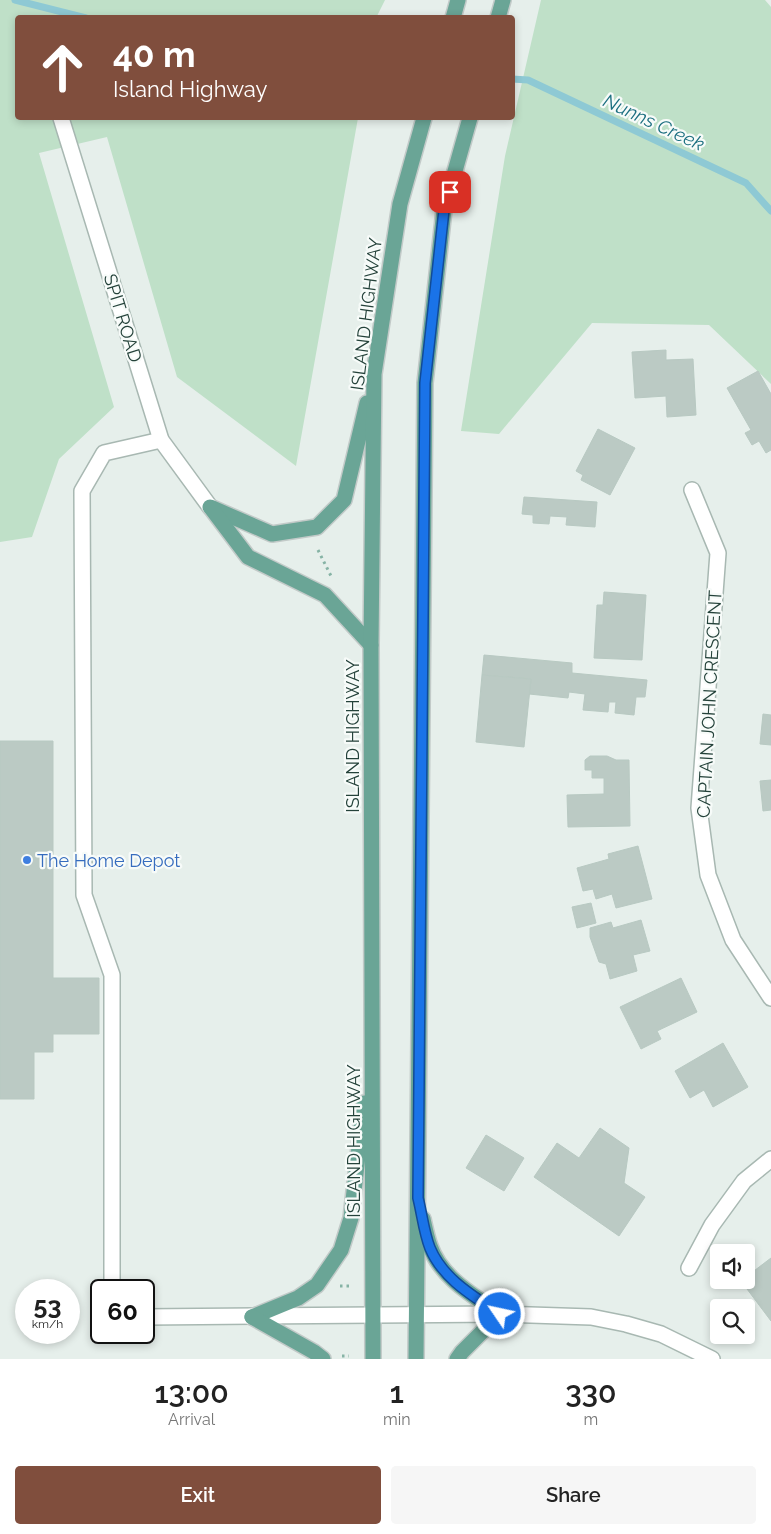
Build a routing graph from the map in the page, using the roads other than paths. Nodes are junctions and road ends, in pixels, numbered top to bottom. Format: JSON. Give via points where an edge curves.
{"nodes":[{"id":1,"x":458,"y":0,"type":"edge"},
{"id":2,"x":503,"y":0,"type":"edge"},
{"id":3,"x":454,"y":15,"type":"edge"},
{"id":4,"x":499,"y":15,"type":"edge"},
{"id":5,"x":62,"y":120,"type":"edge"},
{"id":6,"x":423,"y":120,"type":"edge"},
{"id":7,"x":469,"y":120,"type":"edge"},
{"id":8,"x":374,"y":374,"type":"junction"},
{"id":9,"x":161,"y":440,"type":"junction"},
{"id":10,"x":692,"y":490,"type":"dead end"},
{"id":11,"x":210,"y":507,"type":"junction"},
{"id":12,"x":371,"y":645,"type":"junction"},
{"id":13,"x":771,"y":998,"type":"edge"},
{"id":14,"x":372,"y":1030,"type":"junction"},
{"id":15,"x":771,"y":1159,"type":"edge"},
{"id":16,"x":418,"y":1198,"type":"junction"},
{"id":17,"x":688,"y":1268,"type":"dead end"},
{"id":18,"x":112,"y":1279,"type":"edge"},
{"id":19,"x":500,"y":1314,"type":"junction"},
{"id":20,"x":373,"y":1316,"type":"junction"},
{"id":21,"x":416,"y":1316,"type":"junction"},
{"id":22,"x":155,"y":1317,"type":"edge"},
{"id":23,"x":252,"y":1317,"type":"junction"},
{"id":24,"x":323,"y":1359,"type":"edge"},
{"id":25,"x":373,"y":1359,"type":"edge"},
{"id":26,"x":416,"y":1359,"type":"edge"},
{"id":27,"x":457,"y":1359,"type":"edge"},
{"id":28,"x":712,"y":1359,"type":"edge"}],
"edges":[{"from":1,"to":3,"type":"main road"},
{"from":2,"to":4,"type":"main road"},
{"from":5,"to":9,"type":"street","name":"SPIT ROAD"},
{"from":6,"to":8,"type":"main road","name":"ISLAND HIGHWAY","via":[[400,204]]},
{"from":7,"to":16,"type":"main road","via":[[444,210],[425,383]]},
{"from":8,"to":11,"type":"main road","via":[[344,500],[317,527],[272,534]]},
{"from":8,"to":12,"type":"main road","name":"ISLAND HIGHWAY"},
{"from":9,"to":11,"type":"street","name":"SPIT ROAD"},
{"from":9,"to":18,"type":"street","via":[[104,454],[82,491],[84,895],[112,975]]},
{"from":10,"to":13,"type":"street","name":"CAPTAIN JOHN CRESCENT","via":[[718,553],[698,808],[708,875],[733,940]]},
{"from":11,"to":12,"type":"main road","via":[[248,557],[325,594]]},
{"from":12,"to":14,"type":"main road","name":"ISLAND HIGHWAY"},
{"from":14,"to":20,"type":"main road","name":"ISLAND HIGHWAY"},
{"from":14,"to":23,"type":"main road","via":[[351,1218],[341,1250],[317,1285],[298,1298]]},
{"from":15,"to":17,"type":"street","via":[[744,1181],[712,1225]]},
{"from":16,"to":19,"type":"main road","via":[[430,1248],[443,1269],[464,1290]]},
{"from":16,"to":21,"type":"main road"},
{"from":19,"to":21,"type":"street"},
{"from":19,"to":27,"type":"main road"},
{"from":19,"to":28,"type":"street","via":[[592,1317],[626,1324],[661,1334]]},
{"from":20,"to":21,"type":"street"},
{"from":20,"to":23,"type":"street"},
{"from":20,"to":25,"type":"main road","name":"ISLAND HIGHWAY"},
{"from":21,"to":26,"type":"main road"},
{"from":22,"to":23,"type":"street"},
{"from":23,"to":24,"type":"main road"}]}
